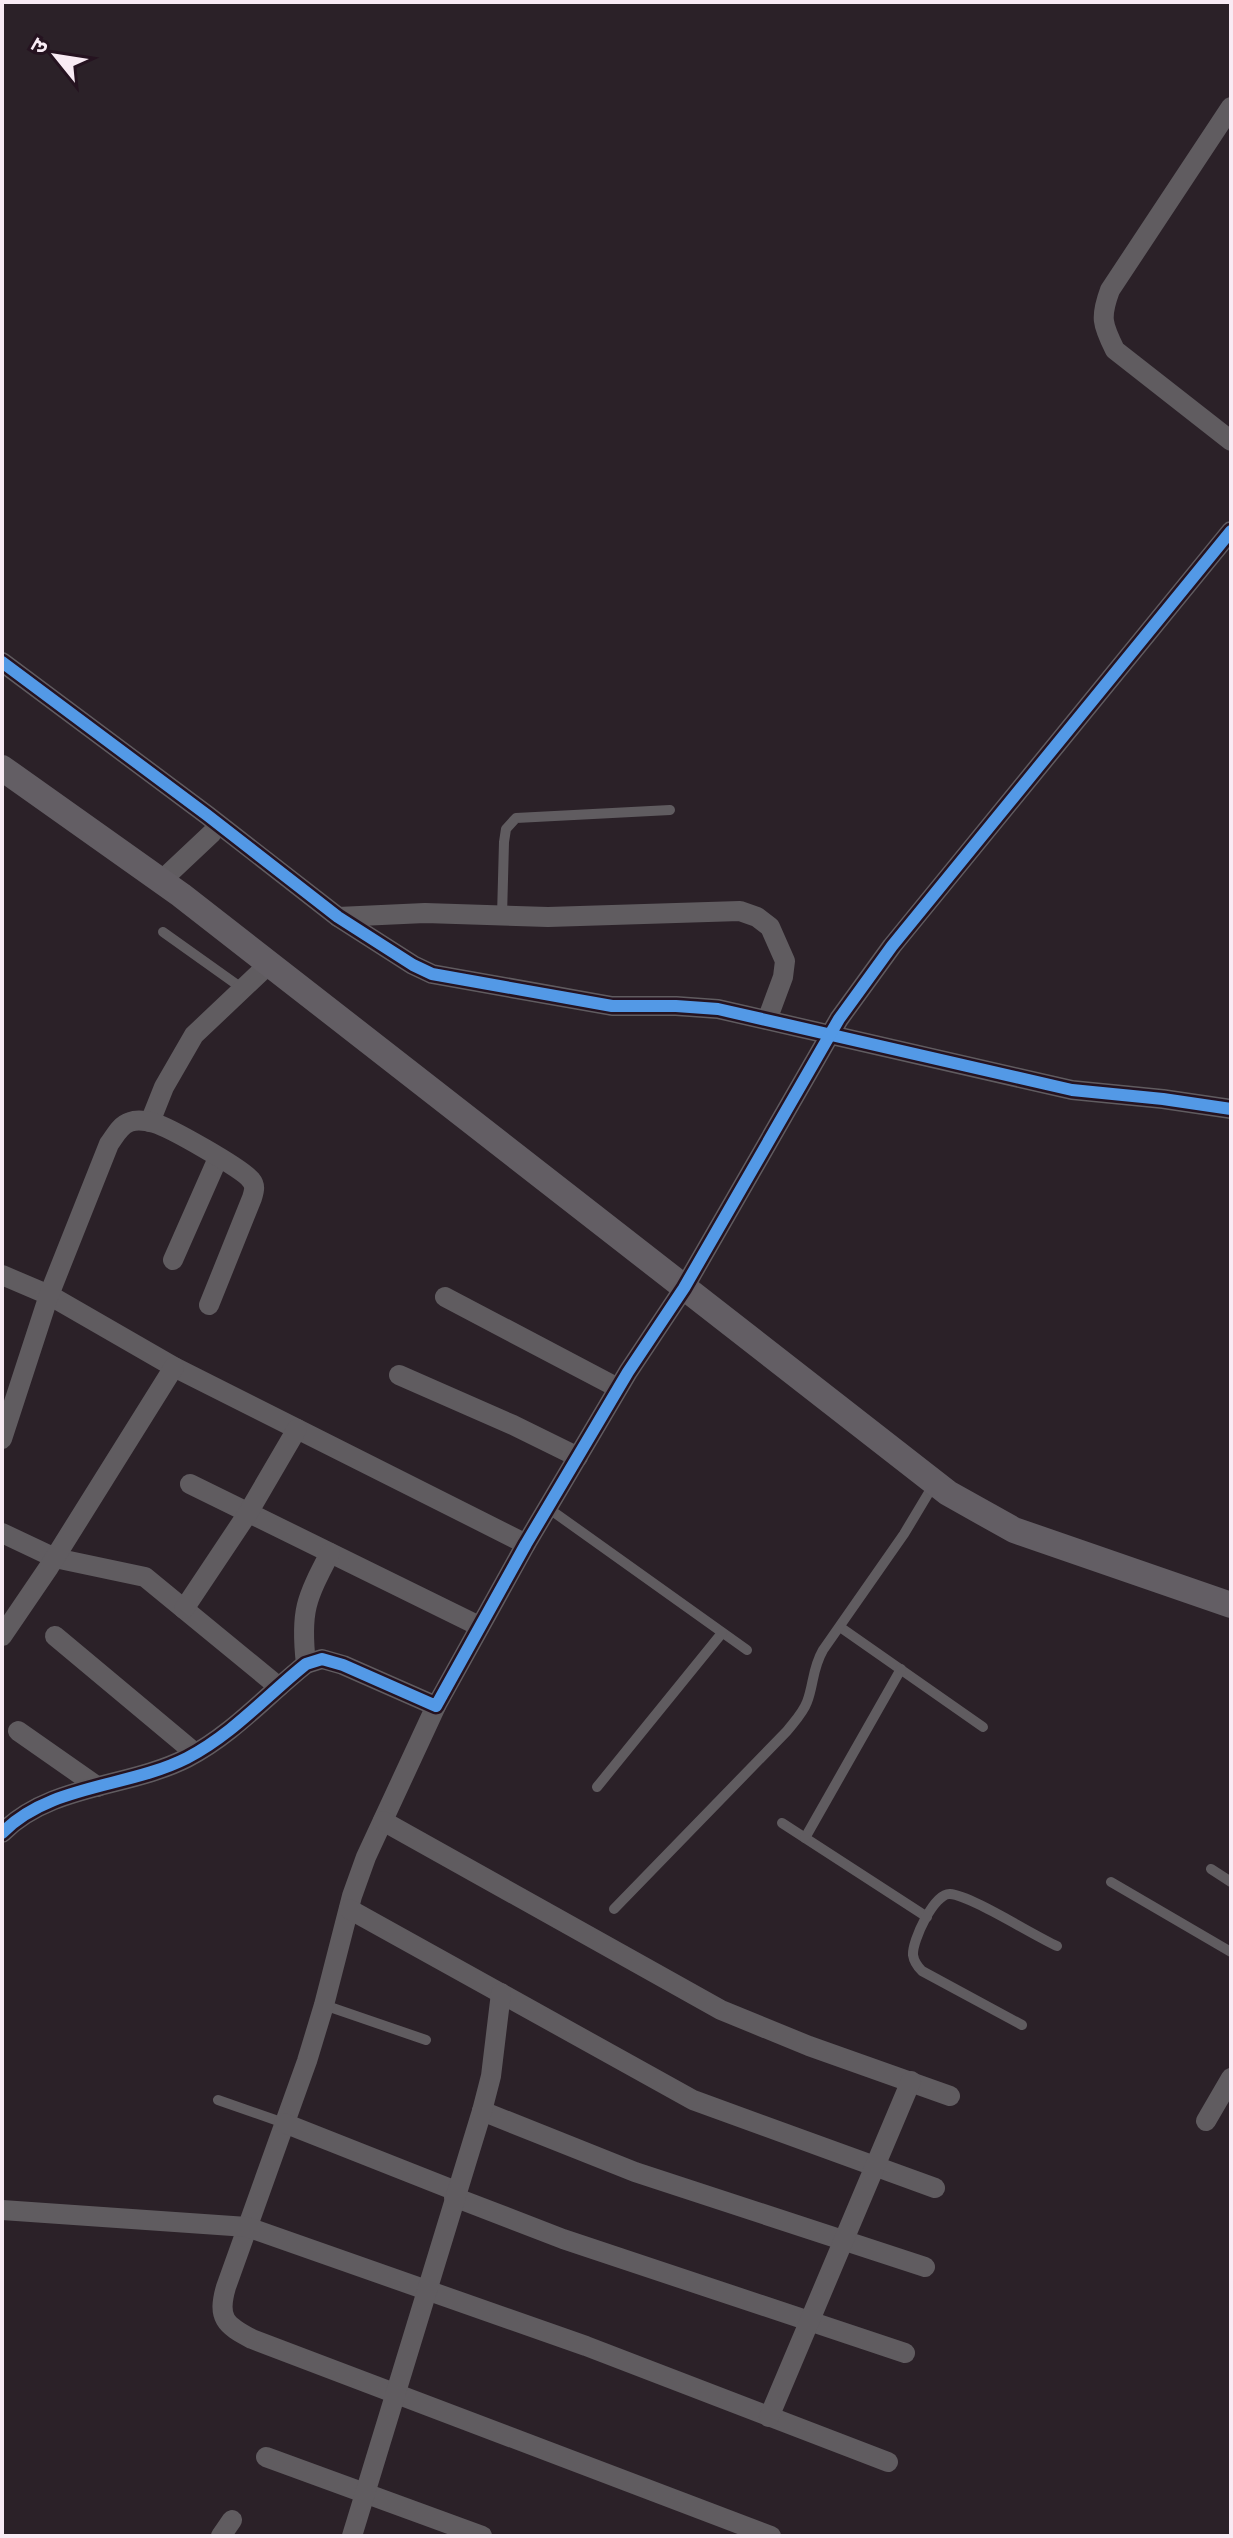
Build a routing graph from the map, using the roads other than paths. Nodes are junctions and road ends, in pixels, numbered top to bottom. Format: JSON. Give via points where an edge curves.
{"nodes":[{"id":1,"x":1231,"y":107,"type":"edge"},
{"id":2,"x":1231,"y":441,"type":"edge"},
{"id":3,"x":1231,"y":531,"type":"edge"},
{"id":4,"x":2,"y":662,"type":"edge"},
{"id":5,"x":2,"y":768,"type":"edge"},
{"id":6,"x":670,"y":810,"type":"dead end"},
{"id":7,"x":212,"y":833,"type":"dead end"},
{"id":8,"x":161,"y":881,"type":"junction"},
{"id":9,"x":502,"y":916,"type":"junction"},
{"id":10,"x":338,"y":917,"type":"junction"},
{"id":11,"x":163,"y":932,"type":"dead end"},
{"id":12,"x":269,"y":964,"type":"junction"},
{"id":13,"x":243,"y":989,"type":"junction"},
{"id":14,"x":767,"y":1020,"type":"junction"},
{"id":15,"x":831,"y":1036,"type":"junction"},
{"id":16,"x":1231,"y":1109,"type":"edge"},
{"id":17,"x":150,"y":1122,"type":"junction"},
{"id":18,"x":218,"y":1158,"type":"junction"},
{"id":19,"x":173,"y":1260,"type":"dead end"},
{"id":20,"x":2,"y":1275,"type":"edge"},
{"id":21,"x":684,"y":1288,"type":"junction"},
{"id":22,"x":49,"y":1295,"type":"junction"},
{"id":23,"x":445,"y":1297,"type":"dead end"},
{"id":24,"x":209,"y":1305,"type":"dead end"},
{"id":25,"x":174,"y":1367,"type":"junction"},
{"id":26,"x":399,"y":1375,"type":"dead end"},
{"id":27,"x":618,"y":1388,"type":"junction"},
{"id":28,"x":297,"y":1429,"type":"junction"},
{"id":29,"x":2,"y":1439,"type":"edge"},
{"id":30,"x":578,"y":1457,"type":"junction"},
{"id":31,"x":935,"y":1483,"type":"junction"},
{"id":32,"x":190,"y":1484,"type":"dead end"},
{"id":33,"x":548,"y":1508,"type":"junction"},
{"id":34,"x":248,"y":1513,"type":"junction"},
{"id":35,"x":2,"y":1533,"type":"edge"},
{"id":36,"x":526,"y":1544,"type":"junction"},
{"id":37,"x":330,"y":1553,"type":"junction"},
{"id":38,"x":55,"y":1558,"type":"junction"},
{"id":39,"x":1231,"y":1605,"type":"edge"},
{"id":40,"x":184,"y":1609,"type":"junction"},
{"id":41,"x":479,"y":1626,"type":"junction"},
{"id":42,"x":840,"y":1627,"type":"junction"},
{"id":43,"x":722,"y":1633,"type":"junction"},
{"id":44,"x":2,"y":1636,"type":"edge"},
{"id":45,"x":55,"y":1636,"type":"dead end"},
{"id":46,"x":747,"y":1650,"type":"dead end"},
{"id":47,"x":306,"y":1664,"type":"junction"},
{"id":48,"x":901,"y":1669,"type":"junction"},
{"id":49,"x":279,"y":1687,"type":"junction"},
{"id":50,"x":436,"y":1706,"type":"junction"},
{"id":51,"x":983,"y":1727,"type":"dead end"},
{"id":52,"x":18,"y":1731,"type":"dead end"},
{"id":53,"x":195,"y":1753,"type":"junction"},
{"id":54,"x":98,"y":1787,"type":"junction"},
{"id":55,"x":597,"y":1787,"type":"dead end"},
{"id":56,"x":383,"y":1821,"type":"junction"},
{"id":57,"x":782,"y":1823,"type":"dead end"},
{"id":58,"x":2,"y":1833,"type":"edge"},
{"id":59,"x":805,"y":1838,"type":"junction"},
{"id":60,"x":1211,"y":1869,"type":"dead end"},
{"id":61,"x":1111,"y":1882,"type":"dead end"},
{"id":62,"x":1231,"y":1882,"type":"edge"},
{"id":63,"x":349,"y":1909,"type":"junction"},
{"id":64,"x":614,"y":1909,"type":"dead end"},
{"id":65,"x":927,"y":1917,"type":"junction"},
{"id":66,"x":1057,"y":1946,"type":"dead end"},
{"id":67,"x":1231,"y":1952,"type":"edge"},
{"id":68,"x":501,"y":1993,"type":"junction"},
{"id":69,"x":324,"y":2005,"type":"junction"},
{"id":70,"x":1022,"y":2025,"type":"dead end"},
{"id":71,"x":426,"y":2040,"type":"dead end"},
{"id":72,"x":1231,"y":2078,"type":"edge"},
{"id":73,"x":911,"y":2081,"type":"junction"},
{"id":74,"x":950,"y":2096,"type":"dead end"},
{"id":75,"x":218,"y":2100,"type":"dead end"},
{"id":76,"x":482,"y":2111,"type":"junction"},
{"id":77,"x":1206,"y":2121,"type":"dead end"},
{"id":78,"x":284,"y":2123,"type":"junction"},
{"id":79,"x":875,"y":2166,"type":"junction"},
{"id":80,"x":935,"y":2188,"type":"dead end"},
{"id":81,"x":455,"y":2194,"type":"junction"},
{"id":82,"x":2,"y":2210,"type":"edge"},
{"id":83,"x":247,"y":2227,"type":"junction"},
{"id":84,"x":844,"y":2240,"type":"junction"},
{"id":85,"x":925,"y":2267,"type":"dead end"},
{"id":86,"x":425,"y":2292,"type":"junction"},
{"id":87,"x":811,"y":2322,"type":"junction"},
{"id":88,"x":905,"y":2353,"type":"dead end"},
{"id":89,"x":395,"y":2392,"type":"junction"},
{"id":90,"x":769,"y":2417,"type":"junction"},
{"id":91,"x":266,"y":2457,"type":"dead end"},
{"id":92,"x":888,"y":2462,"type":"dead end"},
{"id":93,"x":365,"y":2493,"type":"junction"},
{"id":94,"x":477,"y":2535,"type":"edge"},
{"id":95,"x":352,"y":2536,"type":"edge"},
{"id":96,"x":771,"y":2536,"type":"edge"}],
"edges":[{"from":1,"to":2,"type":"street","via":[[1110,290],[1103,310],[1115,350]]},
{"from":3,"to":15,"type":"street","via":[[892,946]]},
{"from":4,"to":10,"type":"street"},
{"from":5,"to":8,"type":"main road"},
{"from":6,"to":9,"type":"lane","via":[[516,818],[506,829],[504,842]]},
{"from":7,"to":8,"type":"street"},
{"from":8,"to":12,"type":"main road"},
{"from":9,"to":10,"type":"street"},
{"from":9,"to":14,"type":"street","via":[[716,910],[757,917],[770,927],[785,961]]},
{"from":10,"to":14,"type":"street","via":[[432,974],[612,1006],[718,1009]]},
{"from":11,"to":13,"type":"lane"},
{"from":12,"to":13,"type":"street"},
{"from":12,"to":21,"type":"main road"},
{"from":13,"to":17,"type":"street","via":[[194,1035]]},
{"from":14,"to":15,"type":"street"},
{"from":15,"to":16,"type":"street","via":[[1072,1090]]},
{"from":15,"to":21,"type":"street"},
{"from":17,"to":18,"type":"street"},
{"from":17,"to":22,"type":"street","via":[[130,1122],[109,1144]]},
{"from":18,"to":19,"type":"street"},
{"from":18,"to":24,"type":"street","via":[[248,1177],[255,1189]]},
{"from":20,"to":22,"type":"street"},
{"from":21,"to":27,"type":"street"},
{"from":21,"to":31,"type":"main road"},
{"from":22,"to":25,"type":"street"},
{"from":22,"to":29,"type":"street"},
{"from":23,"to":27,"type":"street"},
{"from":25,"to":28,"type":"street"},
{"from":25,"to":38,"type":"street"},
{"from":26,"to":30,"type":"street"},
{"from":27,"to":30,"type":"street"},
{"from":28,"to":34,"type":"street"},
{"from":28,"to":36,"type":"street"},
{"from":30,"to":33,"type":"street"},
{"from":31,"to":39,"type":"main road","via":[[1014,1530]]},
{"from":31,"to":42,"type":"lane"},
{"from":32,"to":34,"type":"street"},
{"from":33,"to":36,"type":"street"},
{"from":33,"to":43,"type":"lane"},
{"from":34,"to":37,"type":"street"},
{"from":34,"to":40,"type":"street"},
{"from":35,"to":38,"type":"street"},
{"from":36,"to":41,"type":"street"},
{"from":37,"to":41,"type":"street"},
{"from":37,"to":47,"type":"street","via":[[307,1598],[302,1630]]},
{"from":38,"to":40,"type":"street","via":[[145,1577]]},
{"from":38,"to":44,"type":"street"},
{"from":40,"to":49,"type":"street"},
{"from":41,"to":50,"type":"street"},
{"from":42,"to":48,"type":"lane"},
{"from":42,"to":64,"type":"lane","via":[[814,1665],[806,1704],[787,1731]]},
{"from":43,"to":46,"type":"lane"},
{"from":43,"to":55,"type":"lane"},
{"from":45,"to":53,"type":"street"},
{"from":47,"to":49,"type":"street"},
{"from":47,"to":50,"type":"street","via":[[322,1659],[343,1665]]},
{"from":48,"to":51,"type":"lane"},
{"from":48,"to":59,"type":"lane"},
{"from":49,"to":53,"type":"street"},
{"from":50,"to":56,"type":"street"},
{"from":52,"to":54,"type":"street"},
{"from":53,"to":54,"type":"street"},
{"from":54,"to":58,"type":"street","via":[[44,1804],[18,1817]]},
{"from":56,"to":63,"type":"street"},
{"from":56,"to":73,"type":"street","via":[[721,2010]]},
{"from":57,"to":59,"type":"lane"},
{"from":59,"to":65,"type":"lane"},
{"from":60,"to":62,"type":"lane"},
{"from":61,"to":67,"type":"lane"},
{"from":63,"to":68,"type":"street"},
{"from":63,"to":69,"type":"street"},
{"from":65,"to":66,"type":"lane","via":[[942,1895],[949,1894]]},
{"from":65,"to":70,"type":"lane","via":[[914,1944],[916,1966]]},
{"from":68,"to":76,"type":"street"},
{"from":68,"to":79,"type":"street","via":[[693,2100]]},
{"from":69,"to":71,"type":"lane"},
{"from":69,"to":78,"type":"street"},
{"from":72,"to":77,"type":"street"},
{"from":73,"to":74,"type":"street"},
{"from":73,"to":79,"type":"street"},
{"from":75,"to":78,"type":"lane"},
{"from":76,"to":81,"type":"street"},
{"from":76,"to":84,"type":"street","via":[[635,2172]]},
{"from":78,"to":81,"type":"street"},
{"from":78,"to":83,"type":"street"},
{"from":79,"to":80,"type":"street"},
{"from":79,"to":84,"type":"street"},
{"from":81,"to":86,"type":"street"},
{"from":81,"to":87,"type":"street","via":[[563,2239]]},
{"from":82,"to":83,"type":"street"},
{"from":83,"to":86,"type":"street"},
{"from":83,"to":89,"type":"street","via":[[221,2305],[223,2318],[233,2329]]},
{"from":84,"to":85,"type":"street"},
{"from":84,"to":87,"type":"street"},
{"from":86,"to":89,"type":"street"},
{"from":86,"to":90,"type":"street","via":[[586,2346]]},
{"from":87,"to":88,"type":"street"},
{"from":87,"to":90,"type":"street"},
{"from":89,"to":93,"type":"street"},
{"from":89,"to":96,"type":"street"},
{"from":90,"to":92,"type":"street"},
{"from":91,"to":93,"type":"street"},
{"from":93,"to":94,"type":"street"},
{"from":93,"to":95,"type":"street"}]}
